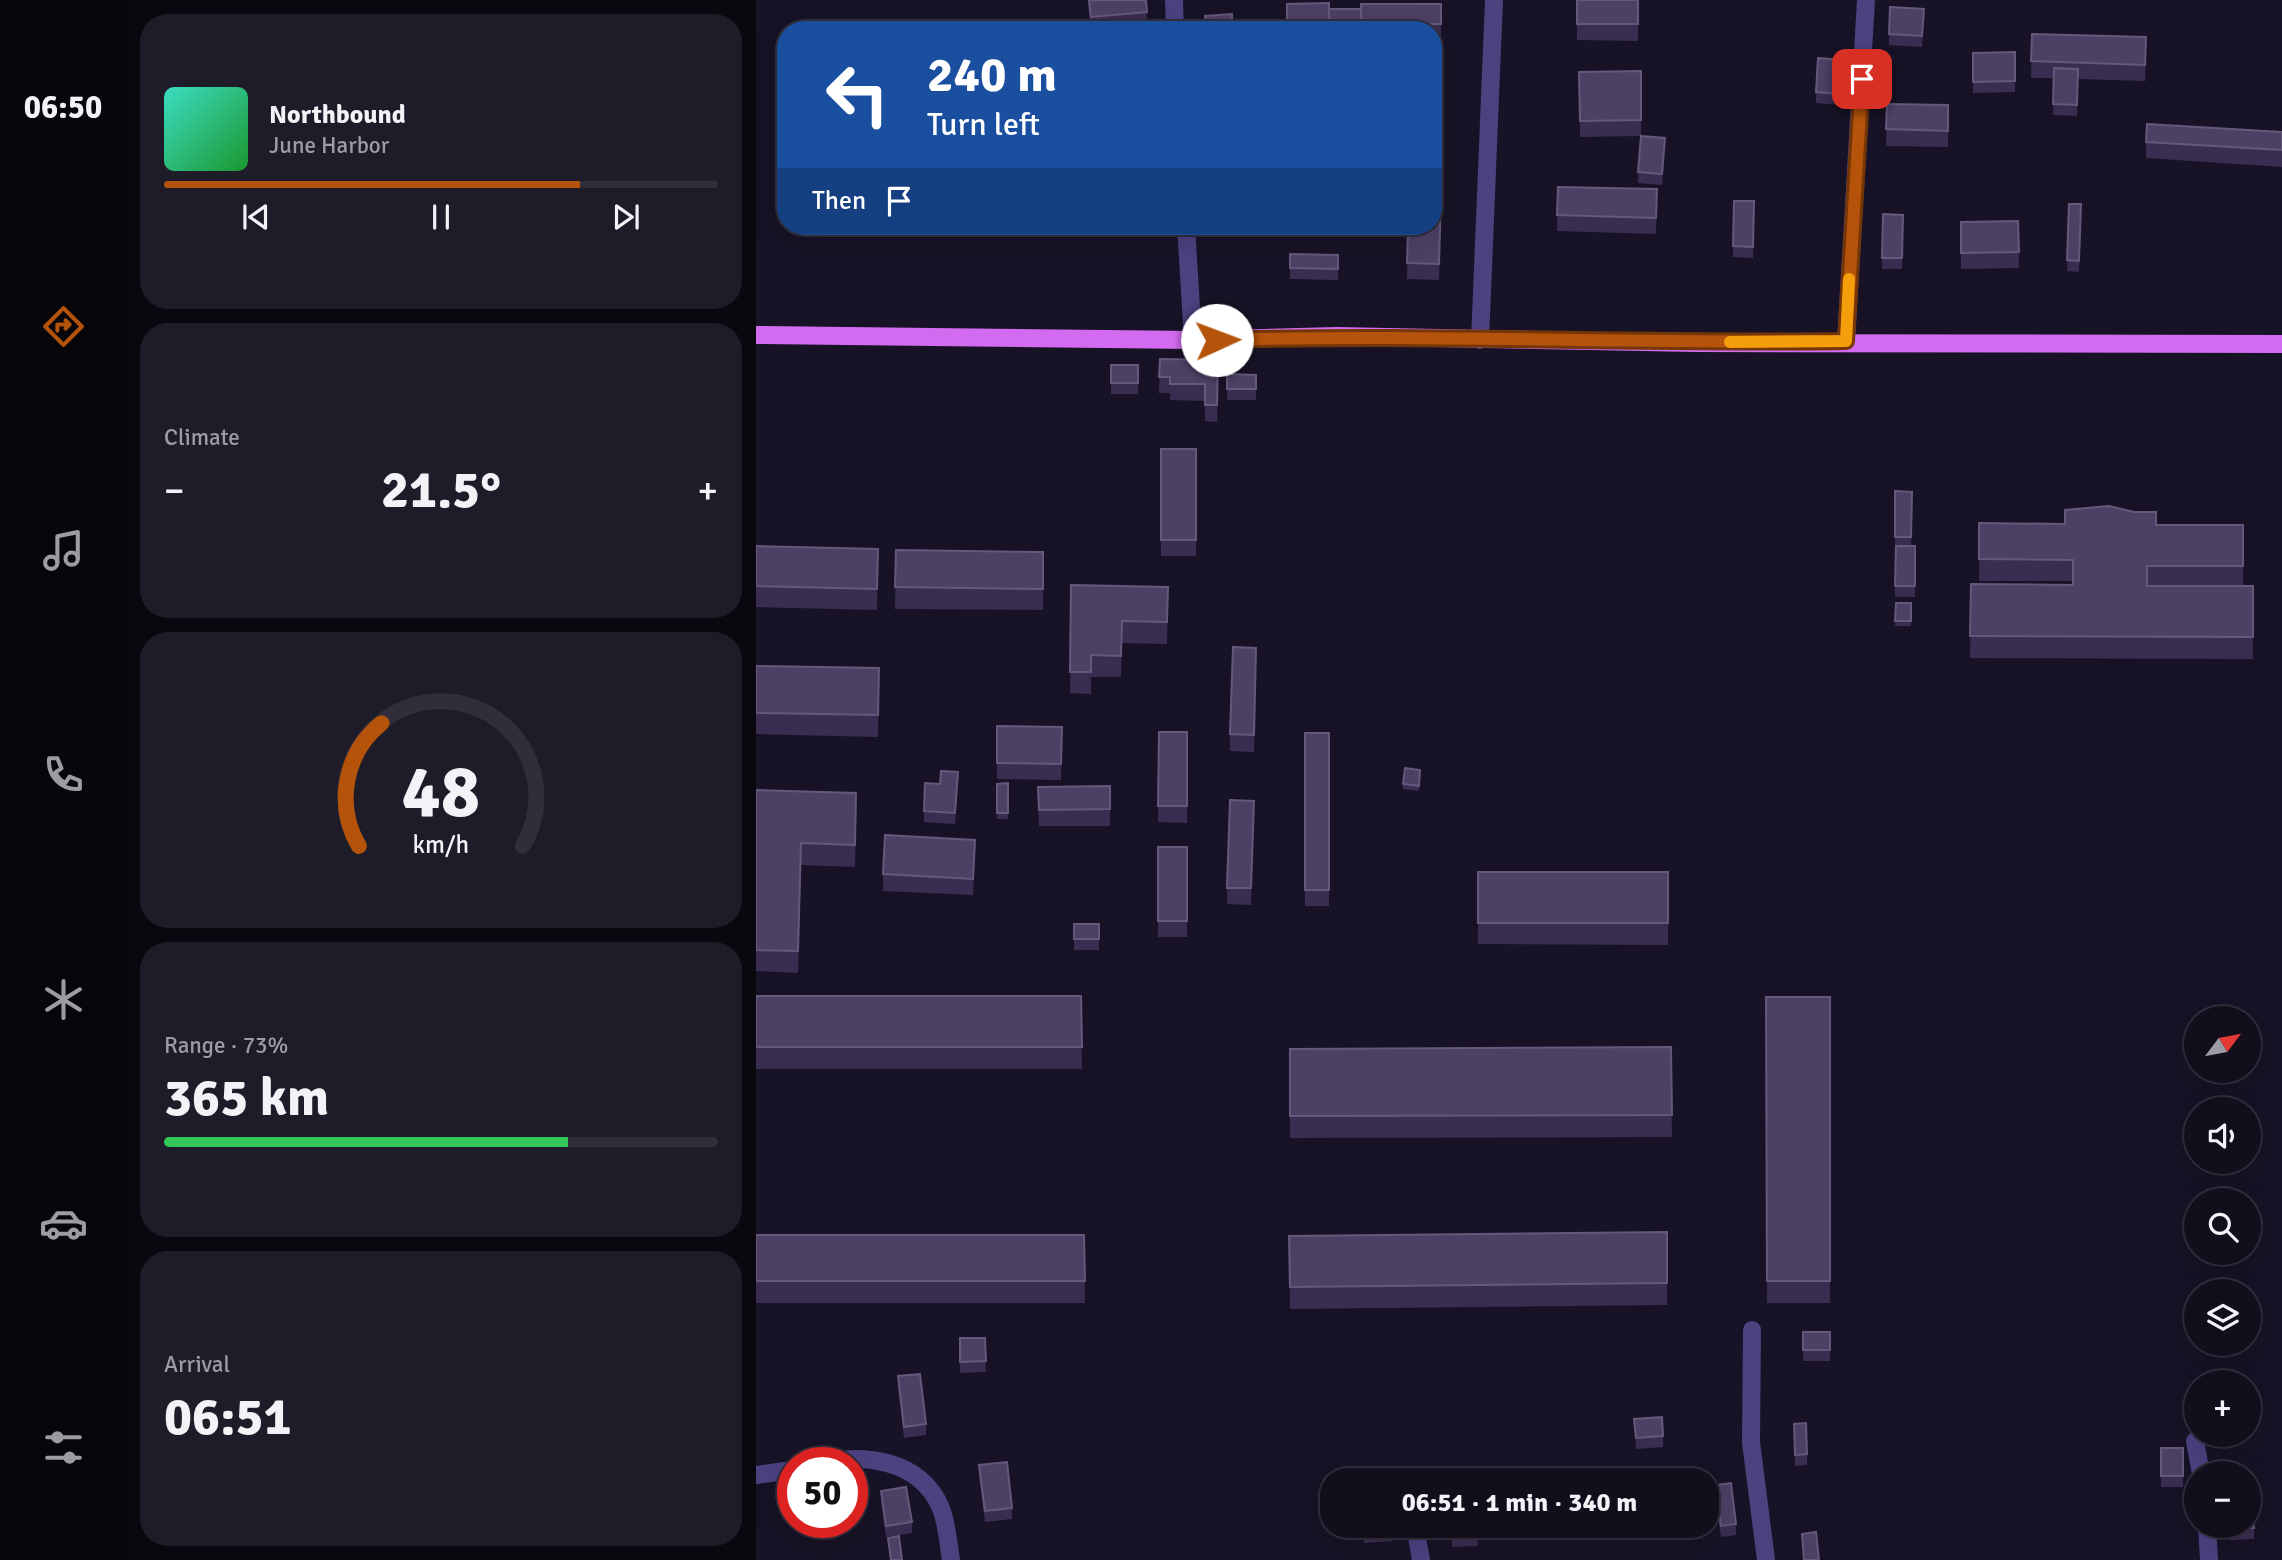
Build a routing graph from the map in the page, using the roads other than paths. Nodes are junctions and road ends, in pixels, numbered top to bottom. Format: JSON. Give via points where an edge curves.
{"nodes":[{"id":1,"x":1174,"y":0,"type":"edge"},
{"id":2,"x":1494,"y":0,"type":"edge"},
{"id":3,"x":1867,"y":0,"type":"edge"},
{"id":4,"x":1175,"y":21,"type":"edge"},
{"id":5,"x":1187,"y":235,"type":"edge"},
{"id":6,"x":756,"y":335,"type":"edge"},
{"id":7,"x":1193,"y":340,"type":"junction"},
{"id":8,"x":1480,"y":340,"type":"junction"},
{"id":9,"x":1846,"y":341,"type":"junction"},
{"id":10,"x":2282,"y":344,"type":"edge"},
{"id":11,"x":1752,"y":1330,"type":"dead end"},
{"id":12,"x":868,"y":1458,"type":"edge"},
{"id":13,"x":777,"y":1472,"type":"edge"},
{"id":14,"x":756,"y":1475,"type":"edge"},
{"id":15,"x":1417,"y":1538,"type":"edge"},
{"id":16,"x":2208,"y":1538,"type":"edge"},
{"id":17,"x":951,"y":1560,"type":"edge"},
{"id":18,"x":1421,"y":1560,"type":"edge"},
{"id":19,"x":1766,"y":1560,"type":"edge"},
{"id":20,"x":2209,"y":1560,"type":"edge"}],
"edges":[{"from":1,"to":4,"type":"street"},
{"from":2,"to":8,"type":"street"},
{"from":3,"to":9,"type":"street"},
{"from":5,"to":7,"type":"street"},
{"from":6,"to":7,"type":"main road"},
{"from":7,"to":8,"type":"main road","via":[[1337,336]]},
{"from":8,"to":9,"type":"main road"},
{"from":9,"to":10,"type":"main road"},
{"from":11,"to":19,"type":"street","via":[[1751,1442]]},
{"from":12,"to":17,"type":"street","via":[[881,1459],[926,1483],[941,1507]]},
{"from":13,"to":14,"type":"street"},
{"from":15,"to":18,"type":"street"},
{"from":16,"to":20,"type":"street"}]}
